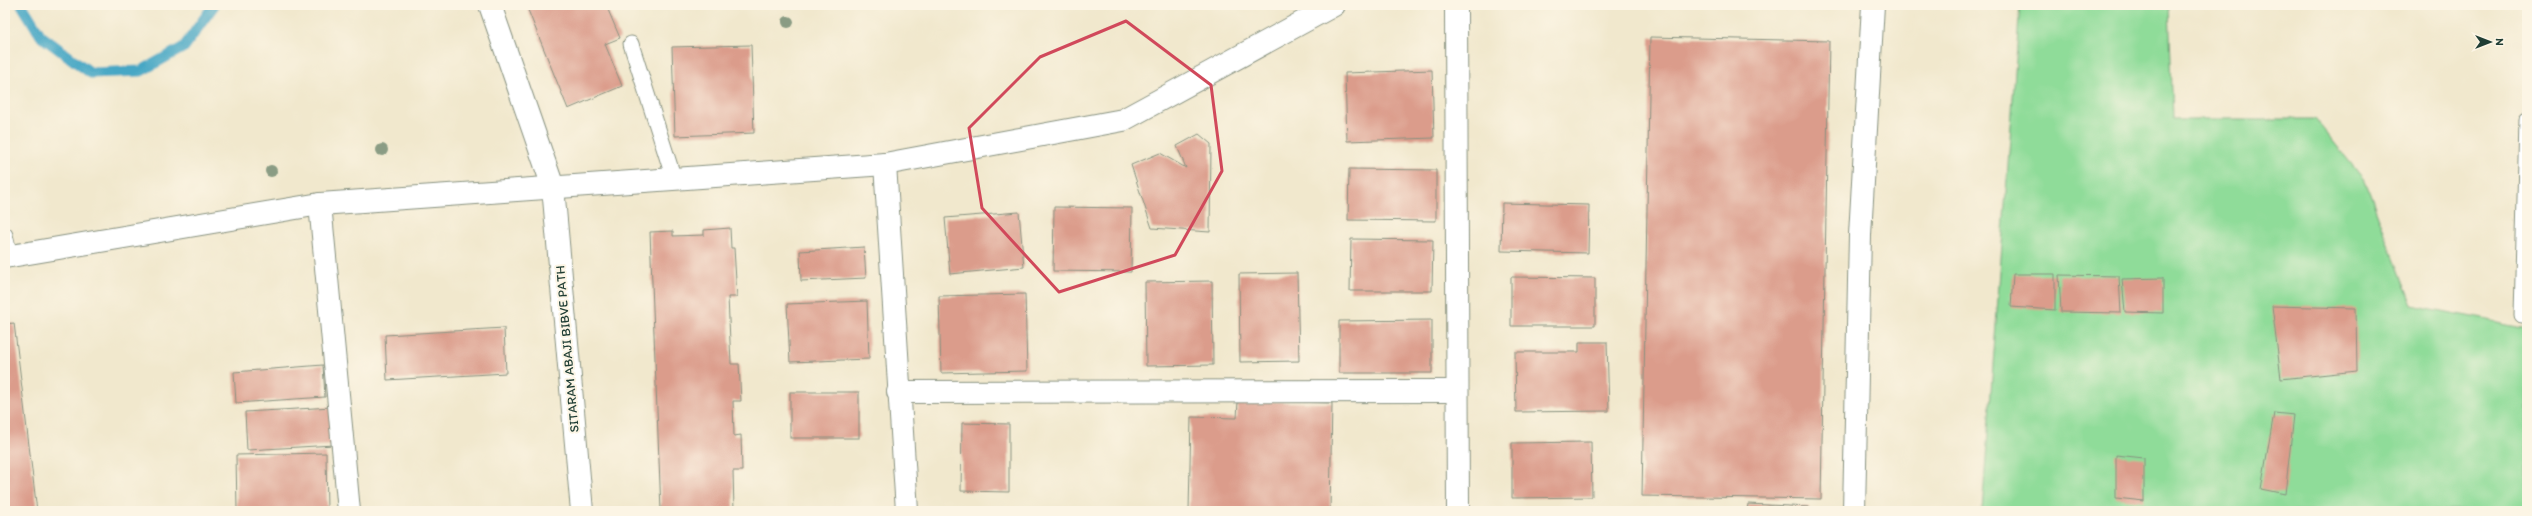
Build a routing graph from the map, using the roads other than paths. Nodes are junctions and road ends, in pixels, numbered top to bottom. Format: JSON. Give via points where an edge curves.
{"nodes":[{"id":1,"x":490,"y":5,"type":"edge"},
{"id":2,"x":1334,"y":5,"type":"edge"},
{"id":3,"x":1456,"y":5,"type":"edge"},
{"id":4,"x":1872,"y":5,"type":"edge"},
{"id":5,"x":632,"y":44,"type":"dead end"},
{"id":6,"x":2527,"y":120,"type":"edge"},
{"id":7,"x":885,"y":164,"type":"junction"},
{"id":8,"x":674,"y":179,"type":"junction"},
{"id":9,"x":553,"y":187,"type":"junction"},
{"id":10,"x":320,"y":204,"type":"junction"},
{"id":11,"x":5,"y":235,"type":"edge"},
{"id":12,"x":7,"y":257,"type":"edge"},
{"id":13,"x":2522,"y":315,"type":"dead end"},
{"id":14,"x":1456,"y":391,"type":"junction"},
{"id":15,"x":898,"y":392,"type":"junction"},
{"id":16,"x":349,"y":511,"type":"edge"},
{"id":17,"x":582,"y":511,"type":"edge"},
{"id":18,"x":906,"y":511,"type":"edge"},
{"id":19,"x":1458,"y":511,"type":"edge"},
{"id":20,"x":1854,"y":511,"type":"edge"}],
"edges":[{"from":1,"to":9,"type":"street","name":"SITARAM ABAJI BIBVE PATH"},
{"from":2,"to":7,"type":"street","via":[[1123,120]]},
{"from":3,"to":14,"type":"street"},
{"from":4,"to":20,"type":"street","via":[[1860,235]]},
{"from":5,"to":8,"type":"lane"},
{"from":6,"to":13,"type":"lane"},
{"from":7,"to":8,"type":"street"},
{"from":7,"to":15,"type":"street"},
{"from":8,"to":9,"type":"street"},
{"from":9,"to":10,"type":"street"},
{"from":9,"to":17,"type":"street","name":"SITARAM ABAJI BIBVE PATH"},
{"from":10,"to":12,"type":"street"},
{"from":10,"to":16,"type":"street"},
{"from":11,"to":12,"type":"lane"},
{"from":14,"to":15,"type":"street"},
{"from":14,"to":19,"type":"street"},
{"from":15,"to":18,"type":"street"}]}
